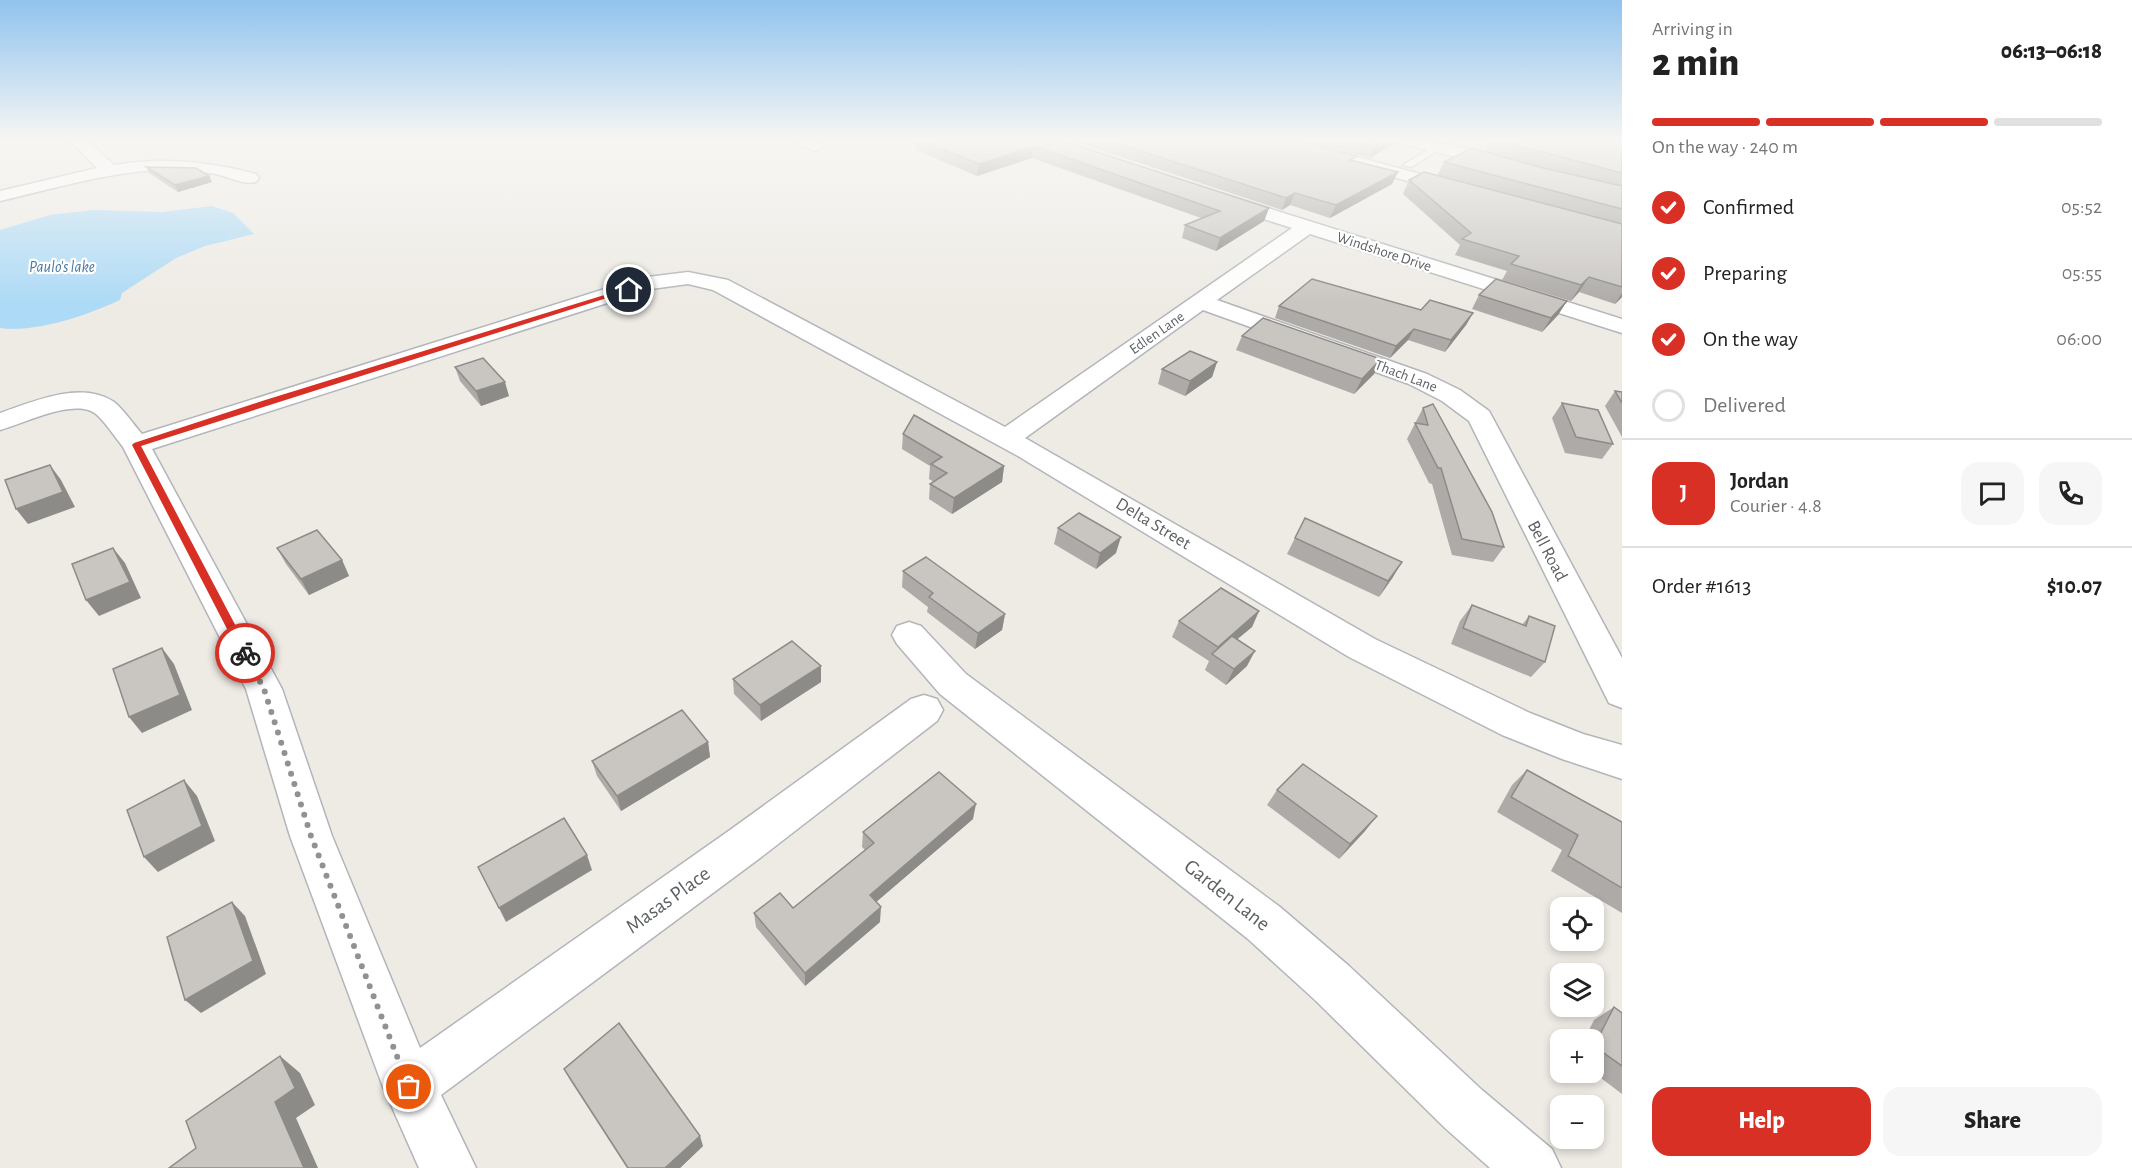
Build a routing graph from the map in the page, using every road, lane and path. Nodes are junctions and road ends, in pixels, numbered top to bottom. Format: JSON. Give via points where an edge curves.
{"nodes":[{"id":1,"x":1209,"y":195,"type":"edge"},
{"id":2,"x":1307,"y":227,"type":"junction"},
{"id":3,"x":1201,"y":302,"type":"junction"},
{"id":4,"x":1622,"y":326,"type":"edge"},
{"id":5,"x":1471,"y":409,"type":"joint"},
{"id":6,"x":0,"y":422,"type":"edge"},
{"id":7,"x":1007,"y":438,"type":"junction"},
{"id":8,"x":136,"y":445,"type":"junction"},
{"id":9,"x":909,"y":635,"type":"dead end"},
{"id":10,"x":1622,"y":693,"type":"edge"},
{"id":11,"x":924,"y":710,"type":"dead end"},
{"id":12,"x":1622,"y":762,"type":"edge"},
{"id":13,"x":409,"y":1087,"type":"junction"},
{"id":14,"x":448,"y":1168,"type":"edge"},
{"id":15,"x":1533,"y":1168,"type":"edge"}],
"edges":[{"from":1,"to":2,"type":"street","name":"Windshore Drive"},
{"from":2,"to":3,"type":"street","name":"Edlen Lane"},
{"from":2,"to":4,"type":"street","name":"Windshore Drive"},
{"from":3,"to":5,"type":"street","name":"Thach Lane","via":[[1411,377]]},
{"from":3,"to":7,"type":"street","name":"Edlen Lane"},
{"from":5,"to":10,"type":"street","name":"Bell Road","via":[[1480,417]]},
{"from":6,"to":8,"type":"street","via":[[59,402],[92,401],[101,404]]},
{"from":7,"to":8,"type":"street","name":"Delta Street","via":[[720,285],[688,279],[648,283]]},
{"from":7,"to":12,"type":"street","name":"Delta Street","via":[[1372,654],[1516,724]]},
{"from":8,"to":13,"type":"street","via":[[264,689],[311,836]]},
{"from":9,"to":15,"type":"street","name":"Garden Lane","via":[[953,684],[1307,958],[1404,1055]]},
{"from":11,"to":13,"type":"street","name":"Masas Place"},
{"from":13,"to":14,"type":"street"}]}
